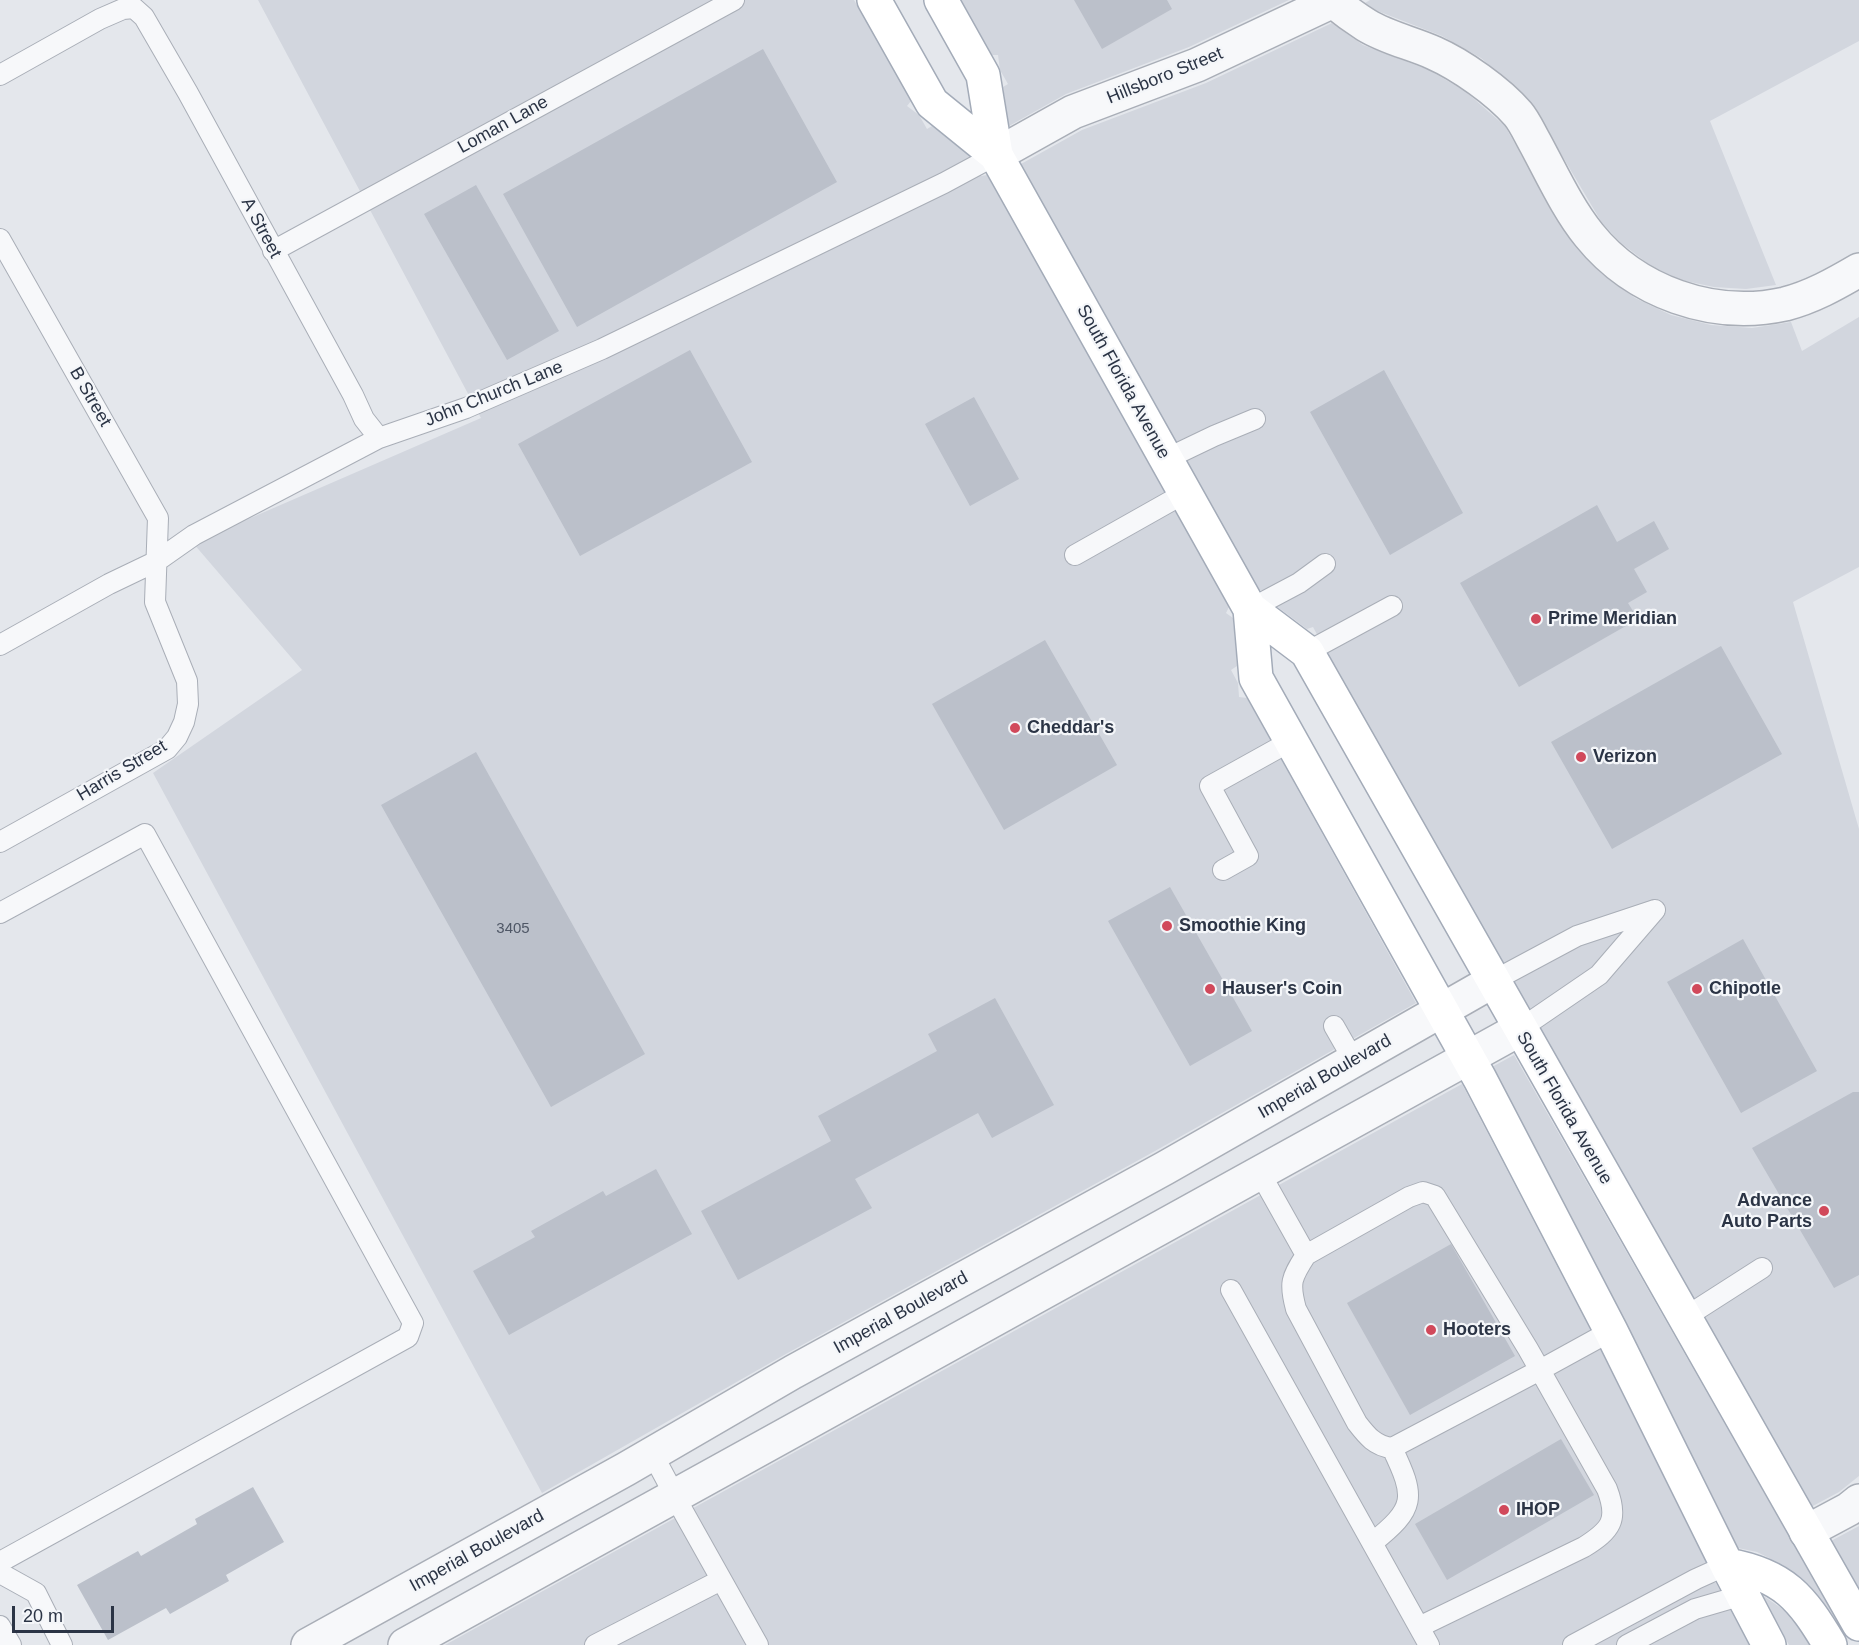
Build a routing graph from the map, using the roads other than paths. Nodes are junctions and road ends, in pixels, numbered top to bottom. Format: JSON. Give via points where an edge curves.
{"nodes":[{"id":1,"x":734,"y":0,"type":"edge"},
{"id":2,"x":874,"y":0,"type":"edge"},
{"id":3,"x":940,"y":0,"type":"edge"},
{"id":4,"x":1334,"y":0,"type":"edge"},
{"id":5,"x":0,"y":75,"type":"edge"},
{"id":6,"x":996,"y":155,"type":"junction"},
{"id":7,"x":0,"y":239,"type":"edge"},
{"id":8,"x":273,"y":250,"type":"junction"},
{"id":9,"x":1859,"y":270,"type":"edge"},
{"id":10,"x":1255,"y":419,"type":"dead end"},
{"id":11,"x":379,"y":438,"type":"junction"},
{"id":12,"x":1166,"y":459,"type":"junction"},
{"id":13,"x":1185,"y":493,"type":"junction"},
{"id":14,"x":1075,"y":555,"type":"dead end"},
{"id":15,"x":157,"y":561,"type":"junction"},
{"id":16,"x":1325,"y":564,"type":"dead end"},
{"id":17,"x":1392,"y":606,"type":"dead end"},
{"id":18,"x":1250,"y":609,"type":"junction"},
{"id":19,"x":0,"y":645,"type":"edge"},
{"id":20,"x":1307,"y":652,"type":"junction"},
{"id":21,"x":1291,"y":741,"type":"junction"},
{"id":22,"x":0,"y":842,"type":"edge"},
{"id":23,"x":1223,"y":870,"type":"dead end"},
{"id":24,"x":0,"y":913,"type":"edge"},
{"id":25,"x":1493,"y":981,"type":"junction"},
{"id":26,"x":1441,"y":1011,"type":"junction"},
{"id":27,"x":1334,"y":1026,"type":"dead end"},
{"id":28,"x":1520,"y":1029,"type":"junction"},
{"id":29,"x":1468,"y":1058,"type":"junction"},
{"id":30,"x":1354,"y":1061,"type":"junction"},
{"id":31,"x":1260,"y":1173,"type":"junction"},
{"id":32,"x":1306,"y":1255,"type":"junction"},
{"id":33,"x":1762,"y":1268,"type":"dead end"},
{"id":34,"x":1231,"y":1290,"type":"dead end"},
{"id":35,"x":1684,"y":1318,"type":"junction"},
{"id":36,"x":1611,"y":1331,"type":"junction"},
{"id":37,"x":1540,"y":1370,"type":"junction"},
{"id":38,"x":1392,"y":1448,"type":"junction"},
{"id":39,"x":652,"y":1453,"type":"junction"},
{"id":40,"x":675,"y":1496,"type":"junction"},
{"id":41,"x":1859,"y":1501,"type":"edge"},
{"id":42,"x":1806,"y":1532,"type":"junction"},
{"id":43,"x":1372,"y":1543,"type":"junction"},
{"id":44,"x":0,"y":1562,"type":"edge"},
{"id":45,"x":1727,"y":1565,"type":"junction"},
{"id":46,"x":0,"y":1573,"type":"edge"},
{"id":47,"x":721,"y":1580,"type":"junction"},
{"id":48,"x":1743,"y":1595,"type":"junction"},
{"id":49,"x":1859,"y":1624,"type":"edge"},
{"id":50,"x":0,"y":1626,"type":"edge"},
{"id":51,"x":1419,"y":1627,"type":"junction"},
{"id":52,"x":11,"y":1645,"type":"edge"},
{"id":53,"x":62,"y":1645,"type":"edge"},
{"id":54,"x":309,"y":1645,"type":"edge"},
{"id":55,"x":405,"y":1645,"type":"edge"},
{"id":56,"x":595,"y":1645,"type":"edge"},
{"id":57,"x":758,"y":1645,"type":"edge"},
{"id":58,"x":1429,"y":1645,"type":"edge"},
{"id":59,"x":1574,"y":1645,"type":"edge"},
{"id":60,"x":1627,"y":1645,"type":"edge"},
{"id":61,"x":1769,"y":1645,"type":"edge"},
{"id":62,"x":1830,"y":1645,"type":"edge"}],
"edges":[{"from":1,"to":8,"type":"lane","name":"Loman Lane"},
{"from":2,"to":6,"type":"main road","name":"South Florida Avenue","via":[[932,104]]},
{"from":3,"to":6,"type":"main road","name":"South Florida Avenue","via":[[983,75]]},
{"from":4,"to":6,"type":"street","name":"Hillsboro Street","via":[[1197,65],[1073,112]]},
{"from":4,"to":9,"type":"street","via":[[1368,27],[1435,53],[1474,75],[1519,114],[1589,235],[1611,258],[1644,282],[1677,298],[1748,309],[1785,304],[1827,289]]},
{"from":5,"to":8,"type":"lane","name":"A Street","via":[[100,19],[134,8],[144,17],[188,93]]},
{"from":6,"to":11,"type":"lane","name":"John Church Lane","via":[[602,349],[466,408]]},
{"from":6,"to":12,"type":"main road","name":"South Florida Avenue"},
{"from":7,"to":15,"type":"lane","name":"B Street","via":[[158,518]]},
{"from":8,"to":11,"type":"lane","name":"A Street","via":[[364,419]]},
{"from":10,"to":12,"type":"lane"},
{"from":11,"to":15,"type":"lane","name":"John Church Lane","via":[[194,535]]},
{"from":12,"to":13,"type":"main road","name":"South Florida Avenue"},
{"from":13,"to":14,"type":"lane"},
{"from":13,"to":18,"type":"main road","name":"South Florida Avenue"},
{"from":15,"to":19,"type":"lane","name":"John Church Lane"},
{"from":15,"to":22,"type":"lane","name":"Harris Street","via":[[155,602],[187,681],[189,704],[177,737],[167,748]]},
{"from":16,"to":18,"type":"lane"},
{"from":17,"to":20,"type":"lane"},
{"from":18,"to":20,"type":"main road","name":"South Florida Avenue"},
{"from":18,"to":21,"type":"main road","name":"South Florida Avenue","via":[[1256,678]]},
{"from":20,"to":25,"type":"main road","name":"South Florida Avenue"},
{"from":21,"to":23,"type":"lane","via":[[1210,786],[1248,856]]},
{"from":21,"to":26,"type":"main road","name":"South Florida Avenue"},
{"from":24,"to":44,"type":"lane","via":[[145,834],[413,1323],[408,1337]]},
{"from":25,"to":26,"type":"street","name":"Imperial Boulevard"},
{"from":25,"to":28,"type":"main road","name":"South Florida Avenue"},
{"from":25,"to":28,"type":"lane","via":[[1577,936],[1655,910],[1599,975]]},
{"from":26,"to":29,"type":"main road","name":"South Florida Avenue"},
{"from":26,"to":30,"type":"street","name":"Imperial Boulevard"},
{"from":27,"to":30,"type":"lane"},
{"from":28,"to":29,"type":"street"},
{"from":28,"to":35,"type":"main road","name":"South Florida Avenue"},
{"from":29,"to":31,"type":"street"},
{"from":29,"to":36,"type":"main road","name":"South Florida Avenue"},
{"from":30,"to":39,"type":"street","name":"Imperial Boulevard"},
{"from":31,"to":32,"type":"lane"},
{"from":31,"to":40,"type":"street"},
{"from":32,"to":37,"type":"lane","via":[[1409,1197],[1423,1192],[1435,1196]]},
{"from":32,"to":38,"type":"lane","via":[[1290,1289],[1296,1309],[1357,1423],[1370,1440]]},
{"from":33,"to":35,"type":"lane"},
{"from":34,"to":43,"type":"lane"},
{"from":35,"to":42,"type":"main road","name":"South Florida Avenue"},
{"from":36,"to":37,"type":"lane"},
{"from":36,"to":45,"type":"main road","name":"South Florida Avenue"},
{"from":37,"to":38,"type":"lane"},
{"from":37,"to":51,"type":"lane","via":[[1607,1489],[1614,1506],[1611,1522],[1601,1536],[1584,1546]]},
{"from":38,"to":43,"type":"lane","via":[[1406,1477],[1405,1512]]},
{"from":39,"to":40,"type":"lane"},
{"from":39,"to":54,"type":"street","name":"Imperial Boulevard"},
{"from":40,"to":47,"type":"lane"},
{"from":40,"to":55,"type":"street"},
{"from":41,"to":42,"type":"street"},
{"from":42,"to":49,"type":"main road","name":"South Florida Avenue"},
{"from":43,"to":51,"type":"lane"},
{"from":45,"to":48,"type":"main road","name":"South Florida Avenue"},
{"from":45,"to":59,"type":"lane"},
{"from":45,"to":62,"type":"main road","via":[[1751,1569],[1798,1598]]},
{"from":46,"to":53,"type":"lane","via":[[36,1593]]},
{"from":47,"to":56,"type":"lane"},
{"from":47,"to":57,"type":"lane"},
{"from":48,"to":60,"type":"lane","via":[[1695,1609]]},
{"from":48,"to":61,"type":"main road","name":"South Florida Avenue"},
{"from":50,"to":52,"type":"lane"},
{"from":51,"to":58,"type":"lane"}]}
